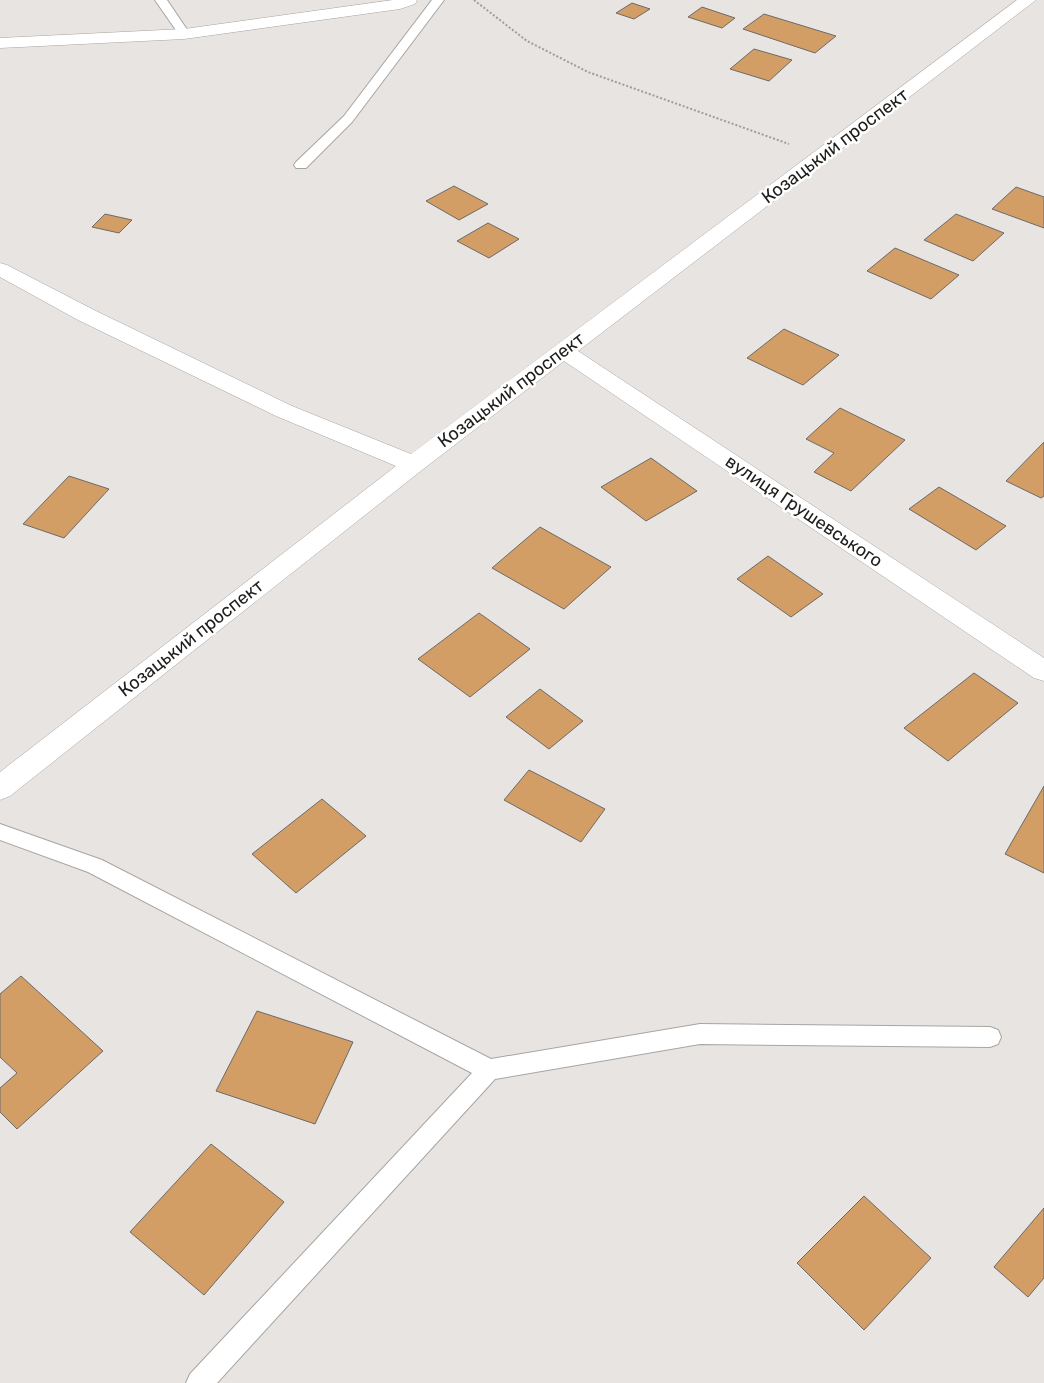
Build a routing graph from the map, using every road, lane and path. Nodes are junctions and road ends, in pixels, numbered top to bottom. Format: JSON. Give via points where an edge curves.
{"nodes":[{"id":1,"x":161,"y":0,"type":"edge"},
{"id":2,"x":409,"y":0,"type":"edge"},
{"id":3,"x":438,"y":0,"type":"edge"},
{"id":4,"x":474,"y":0,"type":"edge"},
{"id":5,"x":1028,"y":0,"type":"edge"},
{"id":6,"x":184,"y":34,"type":"junction"},
{"id":7,"x":3,"y":46,"type":"edge"},
{"id":8,"x":822,"y":156,"type":"junction"},
{"id":9,"x":302,"y":165,"type":"dead end"},
{"id":10,"x":0,"y":269,"type":"edge"},
{"id":11,"x":564,"y":351,"type":"junction"},
{"id":12,"x":414,"y":464,"type":"junction"},
{"id":13,"x":1044,"y":671,"type":"edge"},
{"id":14,"x":0,"y":788,"type":"edge"},
{"id":15,"x":0,"y":832,"type":"edge"},
{"id":16,"x":990,"y":1037,"type":"dead end"},
{"id":17,"x":490,"y":1070,"type":"junction"},
{"id":18,"x":199,"y":1383,"type":"edge"}],
"edges":[{"from":1,"to":6,"type":"lane"},
{"from":2,"to":6,"type":"street","via":[[400,4]]},
{"from":3,"to":9,"type":"lane","via":[[348,119]]},
{"from":4,"to":8,"type":"path","via":[[527,40],[588,72]]},
{"from":5,"to":8,"type":"street","name":"Козацький проспект"},
{"from":6,"to":7,"type":"street"},
{"from":8,"to":11,"type":"street","name":"Козацький проспект"},
{"from":10,"to":12,"type":"street","via":[[86,315],[284,411]]},
{"from":11,"to":12,"type":"street","name":"Козацький проспект"},
{"from":11,"to":13,"type":"street","name":"вулиця Грушевського"},
{"from":12,"to":14,"type":"street","name":"Козацький проспект"},
{"from":15,"to":17,"type":"lane","via":[[95,866]]},
{"from":16,"to":17,"type":"lane","via":[[700,1034]]},
{"from":17,"to":18,"type":"lane"}]}
